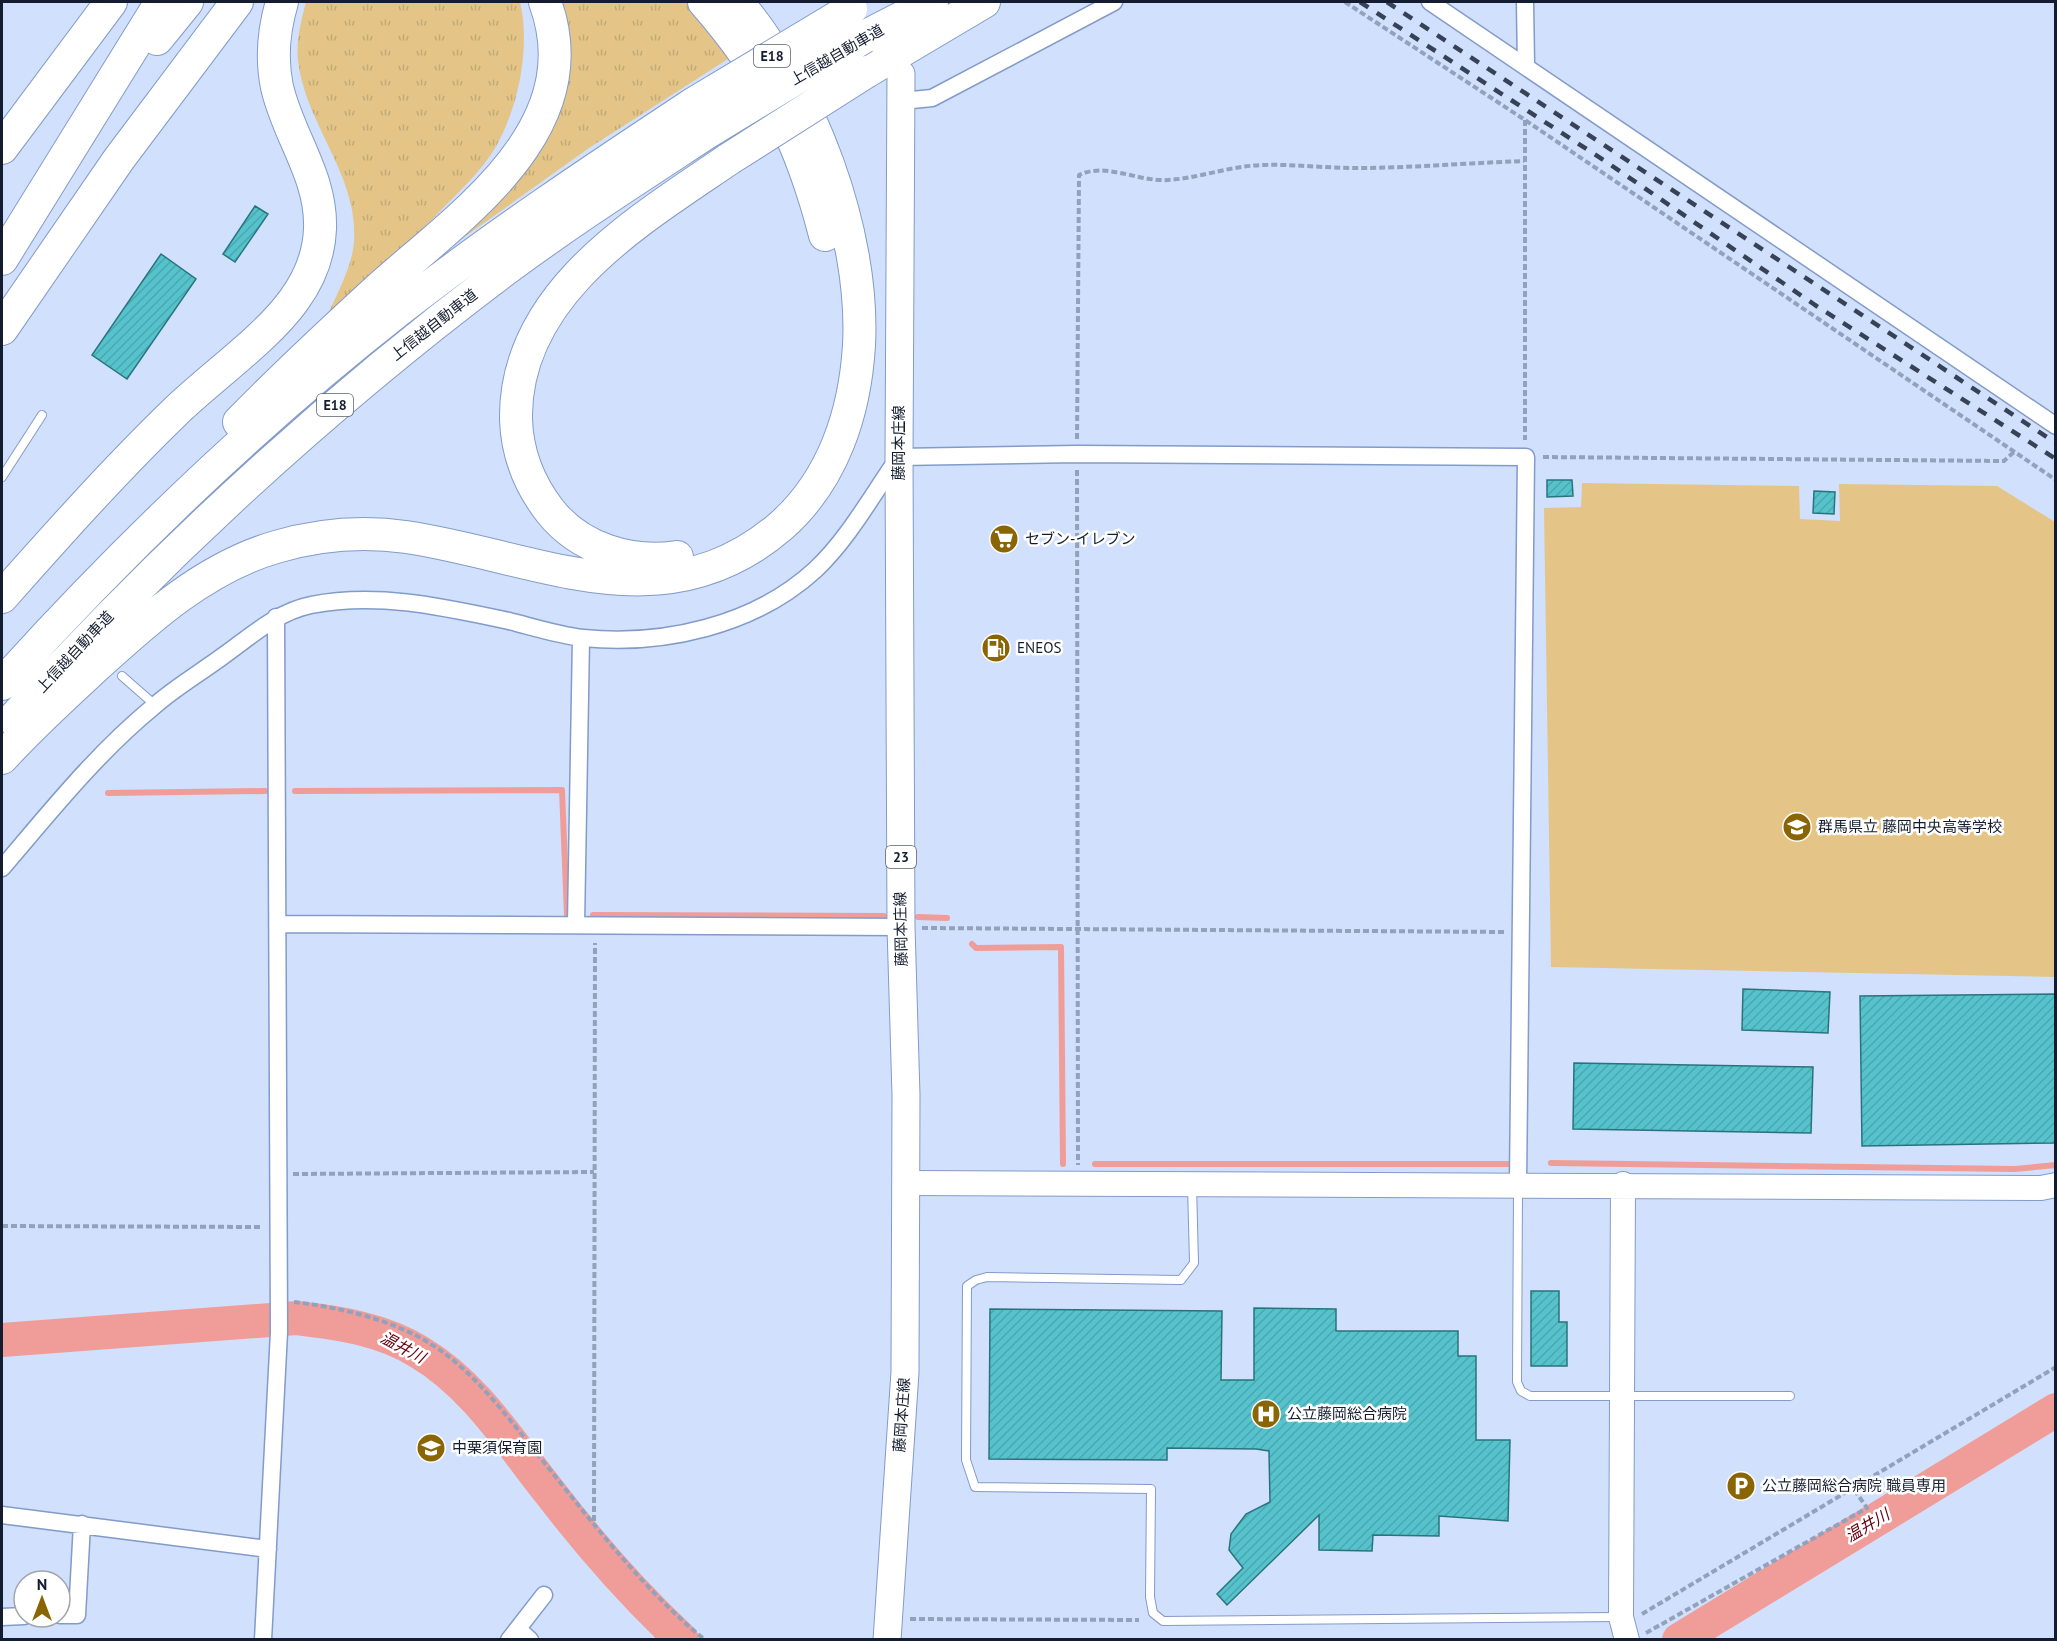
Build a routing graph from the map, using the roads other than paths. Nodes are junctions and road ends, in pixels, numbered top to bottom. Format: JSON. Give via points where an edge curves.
{"nodes":[{"id":1,"x":111,"y":2,"type":"edge"},
{"id":2,"x":161,"y":2,"type":"edge"},
{"id":3,"x":187,"y":2,"type":"edge"},
{"id":4,"x":214,"y":2,"type":"edge"},
{"id":5,"x":237,"y":2,"type":"edge"},
{"id":6,"x":282,"y":2,"type":"edge"},
{"id":7,"x":544,"y":2,"type":"edge"},
{"id":8,"x":704,"y":2,"type":"edge"},
{"id":9,"x":737,"y":2,"type":"edge"},
{"id":10,"x":932,"y":2,"type":"edge"},
{"id":11,"x":984,"y":2,"type":"edge"},
{"id":12,"x":1114,"y":2,"type":"edge"},
{"id":13,"x":1430,"y":2,"type":"edge"},
{"id":14,"x":1525,"y":2,"type":"edge"},
{"id":15,"x":858,"y":5,"type":"edge"},
{"id":16,"x":1526,"y":66,"type":"junction"},
{"id":17,"x":901,"y":74,"type":"dead end"},
{"id":18,"x":902,"y":101,"type":"junction"},
{"id":19,"x":82,"y":133,"type":"junction"},
{"id":20,"x":2,"y":148,"type":"edge"},
{"id":21,"x":119,"y":159,"type":"junction"},
{"id":22,"x":2,"y":259,"type":"edge"},
{"id":23,"x":3,"y":329,"type":"edge"},
{"id":24,"x":42,"y":415,"type":"dead end"},
{"id":25,"x":2055,"y":426,"type":"edge"},
{"id":26,"x":899,"y":457,"type":"junction"},
{"id":27,"x":2,"y":477,"type":"edge"},
{"id":28,"x":2,"y":597,"type":"edge"},
{"id":29,"x":276,"y":617,"type":"junction"},
{"id":30,"x":581,"y":638,"type":"junction"},
{"id":31,"x":27,"y":656,"type":"junction"},
{"id":32,"x":122,"y":676,"type":"dead end"},
{"id":33,"x":2,"y":684,"type":"edge"},
{"id":34,"x":155,"y":705,"type":"junction"},
{"id":35,"x":2,"y":732,"type":"edge"},
{"id":36,"x":2,"y":758,"type":"edge"},
{"id":37,"x":2,"y":868,"type":"edge"},
{"id":38,"x":279,"y":924,"type":"junction"},
{"id":39,"x":576,"y":924,"type":"junction"},
{"id":40,"x":901,"y":927,"type":"junction"},
{"id":41,"x":906,"y":1183,"type":"junction"},
{"id":42,"x":1192,"y":1183,"type":"junction"},
{"id":43,"x":1518,"y":1183,"type":"junction"},
{"id":44,"x":1623,"y":1184,"type":"junction"},
{"id":45,"x":2055,"y":1185,"type":"edge"},
{"id":46,"x":1622,"y":1395,"type":"junction"},
{"id":47,"x":1790,"y":1396,"type":"dead end"},
{"id":48,"x":2,"y":1515,"type":"edge"},
{"id":49,"x":82,"y":1524,"type":"junction"},
{"id":50,"x":268,"y":1549,"type":"junction"},
{"id":51,"x":544,"y":1595,"type":"dead end"},
{"id":52,"x":72,"y":1615,"type":"edge"},
{"id":53,"x":1628,"y":1632,"type":"edge"},
{"id":54,"x":519,"y":1636,"type":"edge"},
{"id":55,"x":264,"y":1640,"type":"edge"},
{"id":56,"x":888,"y":1640,"type":"edge"}],
"edges":[{"from":1,"to":20,"type":"highway"},
{"from":2,"to":19,"type":"highway"},
{"from":3,"to":19,"type":"highway"},
{"from":4,"to":21,"type":"highway","via":[[189,36]]},
{"from":5,"to":21,"type":"highway"},
{"from":6,"to":28,"type":"highway","via":[[274,42],[275,66],[278,88],[319,201],[320,243],[315,264],[293,301],[96,491]]},
{"from":7,"to":31,"type":"highway","via":[[553,56],[547,100],[512,165],[473,207],[264,396],[137,528]]},
{"from":8,"to":11,"type":"highway","bridge":true,"via":[[764,79],[795,140],[807,174],[834,278],[838,316],[836,379],[814,454],[784,497],[765,516],[744,532],[694,554],[641,559],[616,554],[573,533],[539,498],[528,476],[520,453],[516,405],[519,381],[537,332],[584,269],[632,227],[729,159],[866,72]]},
{"from":9,"to":36,"type":"highway","via":[[782,64],[814,128],[843,216],[855,279],[858,356],[846,422],[827,471],[793,516],[749,551],[714,567],[668,579],[580,577],[402,536],[336,535],[272,548],[213,574],[154,615]]},
{"from":10,"to":35,"type":"highway","name":"上信越自動車道","number":"E18","bridge":true,"via":[[864,37],[711,130],[503,271],[330,409],[188,537]]},
{"from":12,"to":18,"type":"street","via":[[932,98]]},
{"from":13,"to":16,"type":"street"},
{"from":14,"to":16,"type":"street"},
{"from":15,"to":31,"type":"highway","name":"上信越自動車道","number":"E18","bridge":true,"via":[[693,104],[484,246],[398,312],[195,488]]},
{"from":16,"to":25,"type":"street"},
{"from":17,"to":18,"type":"main road","name":"藤岡本庄線","number":"23"},
{"from":18,"to":26,"type":"main road","name":"藤岡本庄線","number":"23"},
{"from":19,"to":22,"type":"highway"},
{"from":21,"to":23,"type":"highway"},
{"from":24,"to":27,"type":"lane"},
{"from":26,"to":30,"type":"street","via":[[850,530],[814,571],[767,603],[724,622],[677,635]]},
{"from":26,"to":40,"type":"main road","name":"藤岡本庄線","number":"23"},
{"from":26,"to":43,"type":"street","via":[[1526,457]]},
{"from":29,"to":30,"type":"street","via":[[310,605],[388,600],[433,604]]},
{"from":29,"to":34,"type":"street"},
{"from":29,"to":38,"type":"street"},
{"from":30,"to":39,"type":"street"},
{"from":31,"to":33,"type":"highway","name":"上信越自動車道","number":"E18"},
{"from":32,"to":34,"type":"lane"},
{"from":34,"to":37,"type":"street","via":[[101,754]]},
{"from":38,"to":39,"type":"street"},
{"from":38,"to":50,"type":"street","via":[[279,1332]]},
{"from":39,"to":40,"type":"street"},
{"from":40,"to":41,"type":"main road","name":"藤岡本庄線","number":"23"},
{"from":41,"to":42,"type":"street"},
{"from":41,"to":56,"type":"main road","name":"藤岡本庄線","number":"23","via":[[905,1372]]},
{"from":42,"to":43,"type":"street"},
{"from":42,"to":53,"type":"lane","via":[[1194,1263],[1181,1280],[987,1277],[967,1286],[966,1460],[975,1487],[1151,1489],[1150,1597],[1153,1613],[1163,1621]]},
{"from":43,"to":44,"type":"street"},
{"from":43,"to":46,"type":"lane","via":[[1517,1382],[1521,1391],[1530,1396]]},
{"from":44,"to":45,"type":"street","via":[[2041,1188]]},
{"from":44,"to":46,"type":"street"},
{"from":46,"to":47,"type":"lane"},
{"from":46,"to":53,"type":"street"},
{"from":48,"to":49,"type":"street"},
{"from":49,"to":50,"type":"street"},
{"from":49,"to":52,"type":"street","via":[[76,1615]]},
{"from":50,"to":55,"type":"street"},
{"from":51,"to":54,"type":"street"}]}
